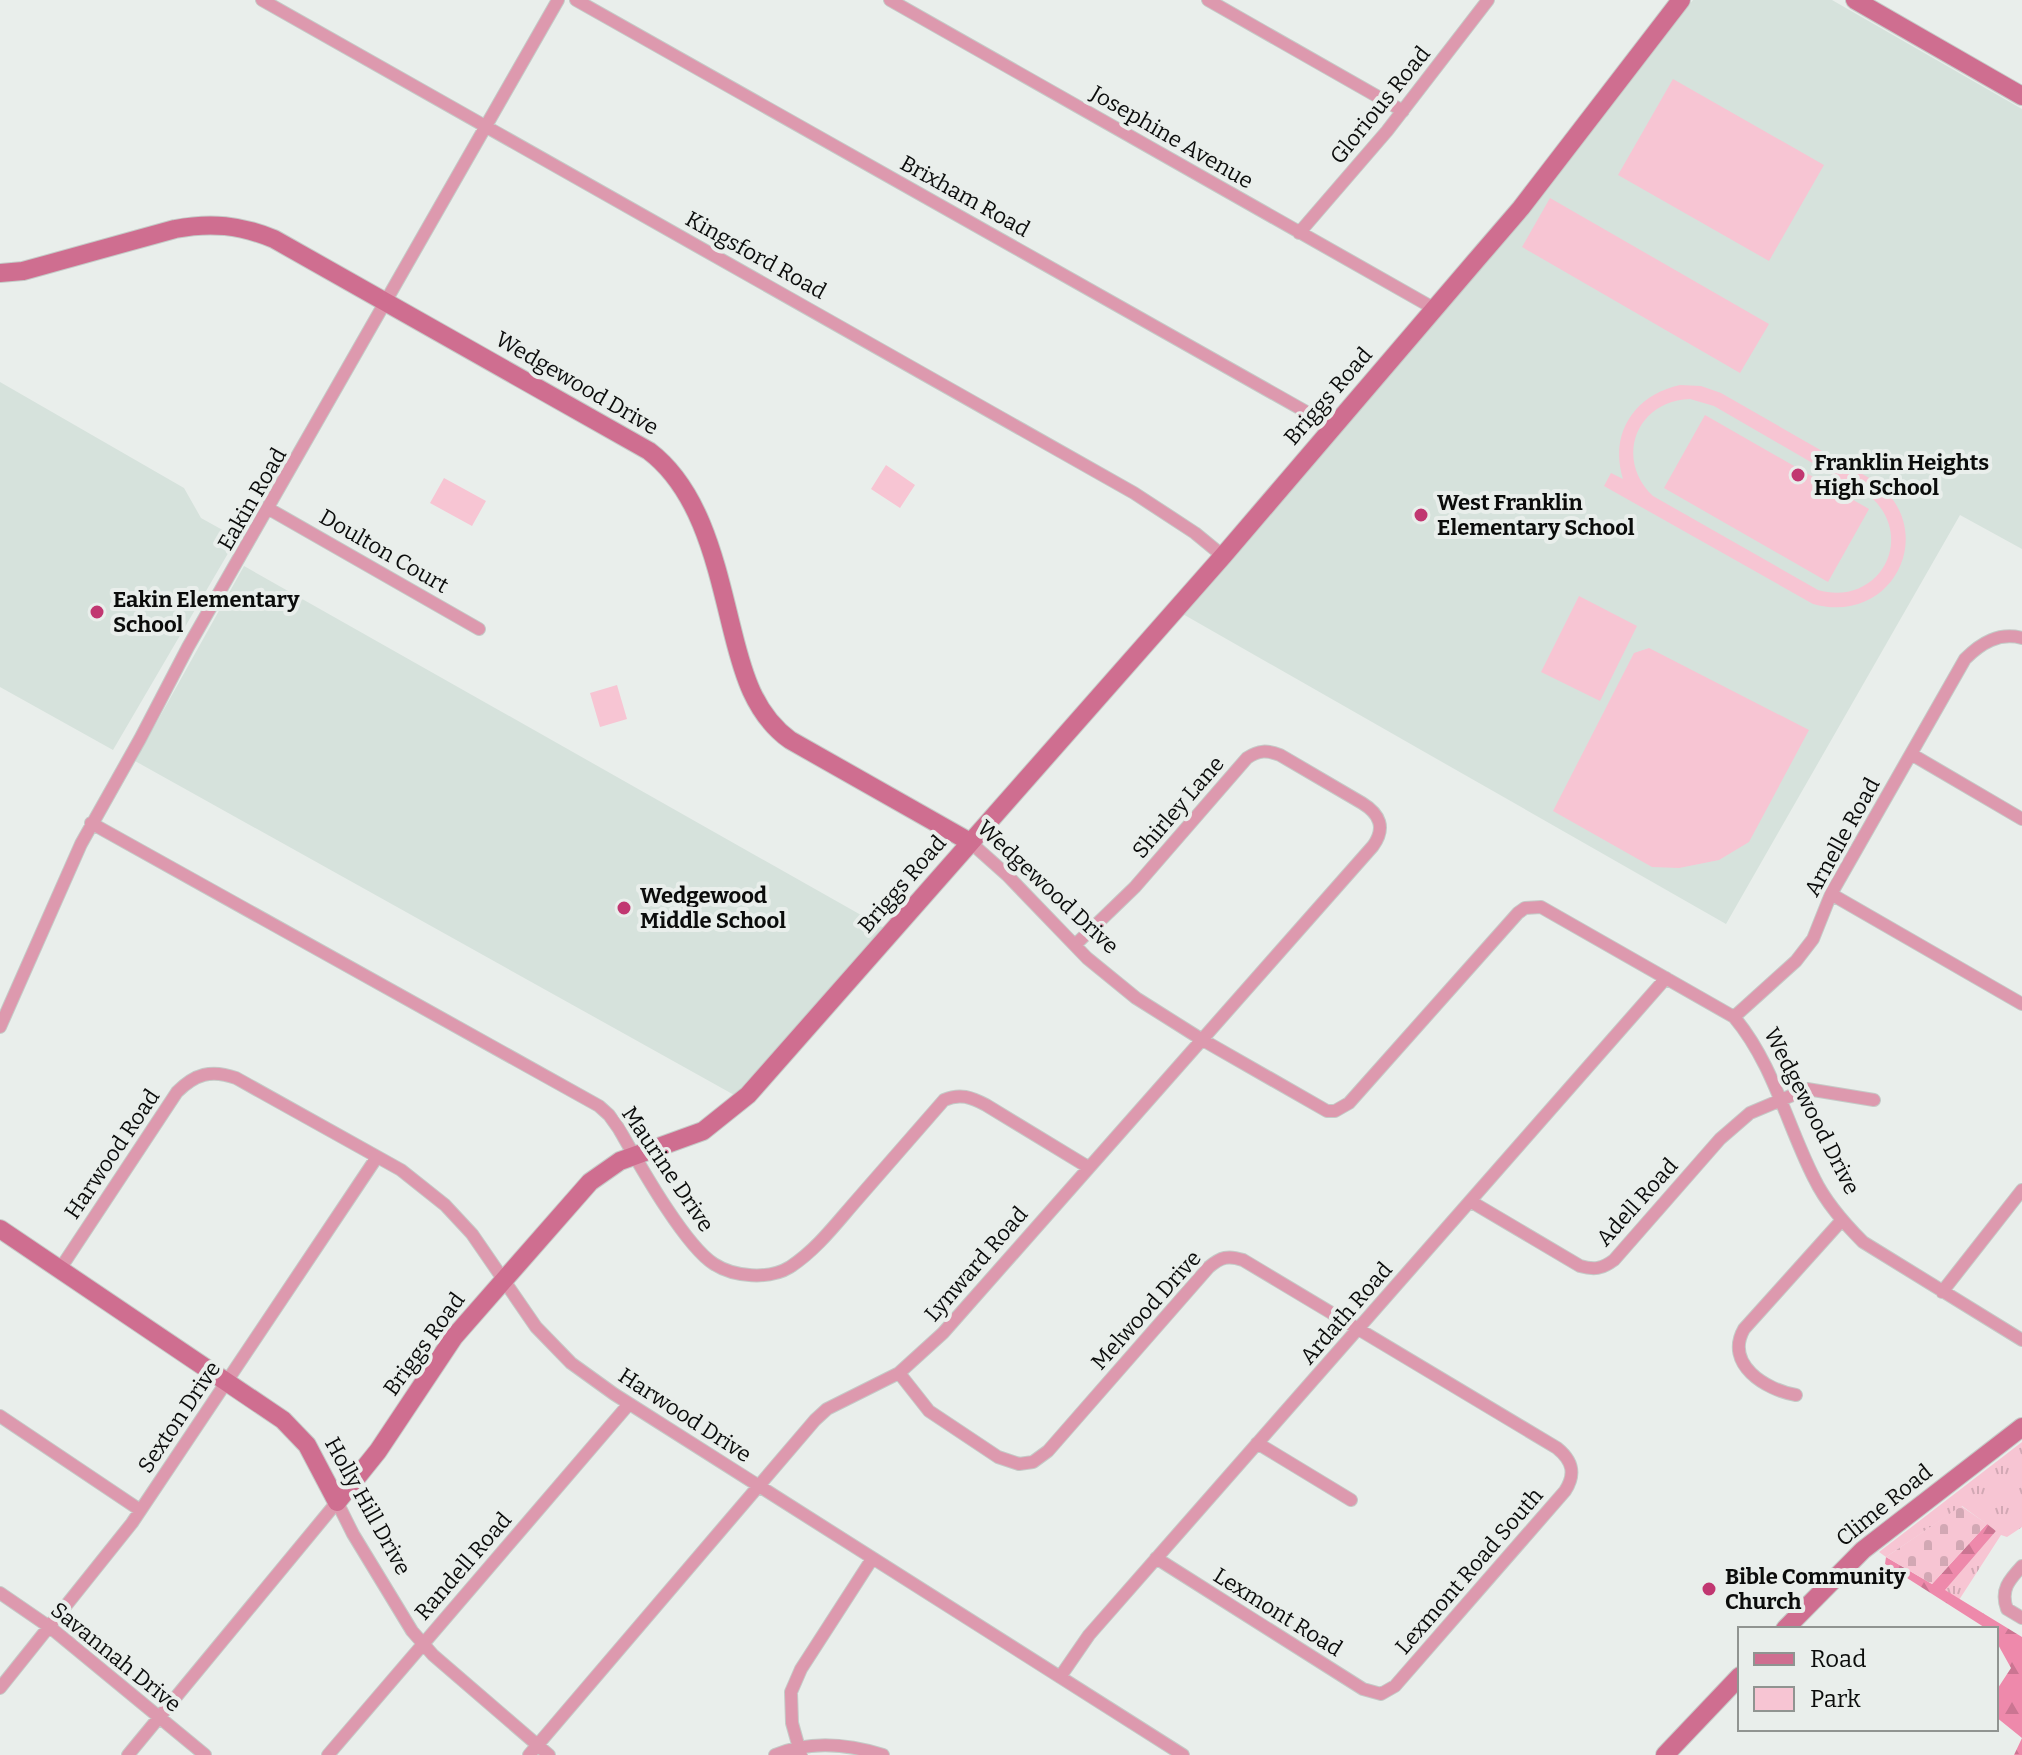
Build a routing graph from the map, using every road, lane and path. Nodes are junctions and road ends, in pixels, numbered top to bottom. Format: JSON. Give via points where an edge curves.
{"nodes":[{"id":1,"x":262,"y":0,"type":"edge"},
{"id":2,"x":558,"y":0,"type":"edge"},
{"id":3,"x":576,"y":0,"type":"edge"},
{"id":4,"x":890,"y":0,"type":"edge"},
{"id":5,"x":1208,"y":0,"type":"edge"},
{"id":6,"x":1488,"y":0,"type":"edge"},
{"id":7,"x":1681,"y":0,"type":"edge"},
{"id":8,"x":1855,"y":0,"type":"edge"},
{"id":9,"x":2022,"y":96,"type":"edge"},
{"id":10,"x":1403,"y":111,"type":"junction"},
{"id":11,"x":486,"y":127,"type":"junction"},
{"id":12,"x":1299,"y":233,"type":"junction"},
{"id":13,"x":0,"y":273,"type":"edge"},
{"id":14,"x":386,"y":303,"type":"junction"},
{"id":15,"x":1435,"y":309,"type":"junction"},
{"id":16,"x":1333,"y":427,"type":"junction"},
{"id":17,"x":269,"y":509,"type":"junction"},
{"id":18,"x":1223,"y":556,"type":"junction"},
{"id":19,"x":479,"y":629,"type":"dead end"},
{"id":20,"x":2022,"y":638,"type":"edge"},
{"id":21,"x":1911,"y":754,"type":"junction"},
{"id":22,"x":1328,"y":783,"type":"joint"},
{"id":23,"x":2022,"y":819,"type":"edge"},
{"id":24,"x":91,"y":823,"type":"junction"},
{"id":25,"x":970,"y":842,"type":"junction"},
{"id":26,"x":1831,"y":894,"type":"junction"},
{"id":27,"x":1075,"y":945,"type":"junction"},
{"id":28,"x":1666,"y":978,"type":"junction"},
{"id":29,"x":2022,"y":1004,"type":"edge"},
{"id":30,"x":1734,"y":1017,"type":"junction"},
{"id":31,"x":0,"y":1027,"type":"edge"},
{"id":32,"x":1201,"y":1039,"type":"junction"},
{"id":33,"x":206,"y":1072,"type":"joint"},
{"id":34,"x":1780,"y":1100,"type":"junction"},
{"id":35,"x":1874,"y":1100,"type":"dead end"},
{"id":36,"x":635,"y":1156,"type":"junction"},
{"id":37,"x":377,"y":1157,"type":"junction"},
{"id":38,"x":1088,"y":1167,"type":"junction"},
{"id":39,"x":2022,"y":1190,"type":"edge"},
{"id":40,"x":1470,"y":1201,"type":"junction"},
{"id":41,"x":1842,"y":1220,"type":"junction"},
{"id":42,"x":0,"y":1229,"type":"edge"},
{"id":43,"x":60,"y":1269,"type":"junction"},
{"id":44,"x":504,"y":1281,"type":"junction"},
{"id":45,"x":1942,"y":1292,"type":"junction"},
{"id":46,"x":1358,"y":1329,"type":"junction"},
{"id":47,"x":2022,"y":1340,"type":"edge"},
{"id":48,"x":899,"y":1373,"type":"junction"},
{"id":49,"x":227,"y":1381,"type":"junction"},
{"id":50,"x":1796,"y":1395,"type":"dead end"},
{"id":51,"x":629,"y":1404,"type":"junction"},
{"id":52,"x":0,"y":1416,"type":"edge"},
{"id":53,"x":2022,"y":1427,"type":"edge"},
{"id":54,"x":1257,"y":1443,"type":"junction"},
{"id":55,"x":1572,"y":1466,"type":"joint"},
{"id":56,"x":759,"y":1486,"type":"junction"},
{"id":57,"x":1351,"y":1500,"type":"dead end"},
{"id":58,"x":337,"y":1502,"type":"junction"},
{"id":59,"x":140,"y":1510,"type":"junction"},
{"id":60,"x":1156,"y":1558,"type":"junction"},
{"id":61,"x":872,"y":1559,"type":"junction"},
{"id":62,"x":2022,"y":1566,"type":"edge"},
{"id":63,"x":0,"y":1593,"type":"edge"},
{"id":64,"x":2022,"y":1618,"type":"edge"},
{"id":65,"x":1787,"y":1627,"type":"edge"},
{"id":66,"x":51,"y":1628,"type":"junction"},
{"id":67,"x":424,"y":1643,"type":"junction"},
{"id":68,"x":1060,"y":1677,"type":"junction"},
{"id":69,"x":1738,"y":1678,"type":"edge"},
{"id":70,"x":0,"y":1688,"type":"edge"},
{"id":71,"x":1381,"y":1694,"type":"joint"},
{"id":72,"x":159,"y":1717,"type":"junction"},
{"id":73,"x":533,"y":1750,"type":"edge"},
{"id":74,"x":800,"y":1752,"type":"edge"},
{"id":75,"x":128,"y":1755,"type":"edge"},
{"id":76,"x":205,"y":1755,"type":"edge"},
{"id":77,"x":328,"y":1755,"type":"edge"},
{"id":78,"x":549,"y":1755,"type":"edge"},
{"id":79,"x":775,"y":1755,"type":"edge"},
{"id":80,"x":883,"y":1755,"type":"edge"},
{"id":81,"x":1183,"y":1755,"type":"edge"},
{"id":82,"x":1665,"y":1755,"type":"edge"}],
"edges":[{"from":1,"to":11,"type":"street","name":"Kingsford Road"},
{"from":2,"to":11,"type":"street","name":"Eakin Road"},
{"from":3,"to":16,"type":"street","name":"Brixham Road"},
{"from":4,"to":12,"type":"street","name":"Josephine Avenue"},
{"from":5,"to":10,"type":"street"},
{"from":6,"to":10,"type":"street","name":"Glorious Road"},
{"from":7,"to":15,"type":"street","name":"Briggs Road","via":[[1521,208]]},
{"from":8,"to":9,"type":"street"},
{"from":10,"to":12,"type":"street","name":"Glorious Road"},
{"from":11,"to":14,"type":"street","name":"Eakin Road"},
{"from":11,"to":18,"type":"street","name":"Kingsford Road","via":[[1134,493]]},
{"from":12,"to":15,"type":"street","name":"Josephine Avenue"},
{"from":13,"to":14,"type":"street","name":"Wedgewood Drive","via":[[199,224],[240,226],[274,239]]},
{"from":14,"to":17,"type":"street","name":"Eakin Road"},
{"from":14,"to":25,"type":"street","name":"Wedgewood Drive","via":[[659,459],[685,488],[699,516],[741,667],[767,718],[790,740]]},
{"from":15,"to":16,"type":"street","name":"Briggs Road"},
{"from":16,"to":18,"type":"street","name":"Briggs Road"},
{"from":17,"to":19,"type":"street","name":"Doulton Court"},
{"from":17,"to":24,"type":"street","name":"Eakin Road"},
{"from":18,"to":25,"type":"street","name":"Briggs Road"},
{"from":20,"to":21,"type":"street","name":"Arnelle Road","via":[[1999,637],[1980,644],[1965,659]]},
{"from":21,"to":23,"type":"street"},
{"from":21,"to":26,"type":"street","name":"Arnelle Road"},
{"from":22,"to":27,"type":"street","name":"Shirley Lane","via":[[1270,751],[1253,755]]},
{"from":22,"to":32,"type":"street","name":"Lynward Road","via":[[1377,814],[1378,840]]},
{"from":24,"to":31,"type":"street","name":"Eakin Road"},
{"from":24,"to":36,"type":"street","name":"Maurine Drive","via":[[599,1106]]},
{"from":25,"to":27,"type":"street","name":"Wedgewood Drive"},
{"from":25,"to":36,"type":"street","name":"Briggs Road","via":[[736,1106],[703,1131]]},
{"from":26,"to":29,"type":"street"},
{"from":26,"to":30,"type":"street","name":"Arnelle Road","via":[[1813,939],[1796,961]]},
{"from":27,"to":32,"type":"street","name":"Wedgewood Drive","via":[[1136,998]]},
{"from":28,"to":30,"type":"street","name":"Wedgewood Drive"},
{"from":28,"to":32,"type":"street","name":"Wedgewood Drive","via":[[1541,907],[1525,908],[1349,1103],[1335,1111],[1309,1103]]},
{"from":28,"to":40,"type":"street","name":"Ardath Road"},
{"from":30,"to":34,"type":"street","name":"Wedgewood Drive","via":[[1752,1038]]},
{"from":32,"to":38,"type":"street","name":"Lynward Road"},
{"from":33,"to":37,"type":"street","name":"Harwood Drive","via":[[236,1078]]},
{"from":33,"to":43,"type":"street","name":"Harwood Road","via":[[177,1092]]},
{"from":34,"to":35,"type":"street","via":[[1816,1089]]},
{"from":34,"to":40,"type":"street","name":"Adell Road","via":[[1731,1127],[1604,1267],[1580,1266]]},
{"from":34,"to":41,"type":"street","name":"Wedgewood Drive","via":[[1814,1179]]},
{"from":36,"to":38,"type":"street","name":"Maurine Drive","via":[[699,1251],[713,1264],[750,1276],[788,1269],[818,1245],[944,1100],[955,1095],[986,1105]]},
{"from":36,"to":44,"type":"street","name":"Briggs Road","via":[[590,1182]]},
{"from":37,"to":44,"type":"street","name":"Harwood Drive","via":[[445,1205]]},
{"from":37,"to":49,"type":"street","name":"Sexton Drive"},
{"from":38,"to":48,"type":"street","name":"Lynward Road","via":[[943,1333]]},
{"from":39,"to":45,"type":"street"},
{"from":40,"to":46,"type":"street","name":"Ardath Road"},
{"from":41,"to":45,"type":"street","name":"Wedgewood Drive","via":[[1863,1242]]},
{"from":41,"to":50,"type":"street","via":[[1738,1341],[1744,1365],[1780,1392]]},
{"from":42,"to":43,"type":"street","name":"Holly Hill Drive"},
{"from":43,"to":49,"type":"street","name":"Holly Hill Drive"},
{"from":44,"to":51,"type":"street","name":"Harwood Drive","via":[[536,1327],[571,1363]]},
{"from":44,"to":58,"type":"street","name":"Briggs Road","via":[[434,1363],[403,1415]]},
{"from":45,"to":47,"type":"street","name":"Wedgewood Drive"},
{"from":46,"to":48,"type":"street","name":"Melwood Drive","via":[[1243,1260],[1219,1259],[1048,1451],[1019,1464],[998,1457],[929,1411]]},
{"from":46,"to":54,"type":"street","name":"Ardath Road"},
{"from":46,"to":55,"type":"street","name":"Melwood Drive","via":[[1557,1448]]},
{"from":48,"to":56,"type":"street","name":"Lynward Road","via":[[827,1409]]},
{"from":49,"to":58,"type":"street","name":"Holly Hill Drive","via":[[300,1436]]},
{"from":49,"to":59,"type":"street","name":"Sexton Drive"},
{"from":51,"to":56,"type":"street","name":"Harwood Drive"},
{"from":51,"to":67,"type":"street","name":"Randell Road"},
{"from":52,"to":59,"type":"street"},
{"from":53,"to":65,"type":"street","name":"Clime Road","via":[[1863,1550]]},
{"from":54,"to":57,"type":"street"},
{"from":54,"to":60,"type":"street","name":"Ardath Road"},
{"from":55,"to":71,"type":"street","name":"Lexmont Road South","via":[[1565,1491],[1395,1686]]},
{"from":56,"to":61,"type":"street","name":"Harwood Drive"},
{"from":56,"to":73,"type":"street","name":"Lynward Road"},
{"from":58,"to":67,"type":"street","name":"Holly Hill Drive"},
{"from":58,"to":72,"type":"street","name":"Briggs Road"},
{"from":59,"to":66,"type":"street","name":"Sexton Drive"},
{"from":60,"to":68,"type":"street","name":"Ardath Road"},
{"from":60,"to":71,"type":"street","name":"Lexmont Road","via":[[1363,1689]]},
{"from":61,"to":68,"type":"street","name":"Harwood Drive"},
{"from":61,"to":74,"type":"street","via":[[791,1692]]},
{"from":62,"to":64,"type":"street","via":[[2004,1589],[2007,1609]]},
{"from":63,"to":66,"type":"street","name":"Savannah Drive"},
{"from":66,"to":70,"type":"street","name":"Sexton Drive"},
{"from":66,"to":72,"type":"street","name":"Savannah Drive"},
{"from":67,"to":73,"type":"street","name":"Holly Hill Drive"},
{"from":67,"to":77,"type":"street","name":"Randell Road"},
{"from":68,"to":81,"type":"street","name":"Harwood Drive"},
{"from":69,"to":82,"type":"street"},
{"from":72,"to":75,"type":"street","name":"Briggs Road"},
{"from":72,"to":76,"type":"street","name":"Savannah Drive"},
{"from":73,"to":78,"type":"street","name":"Holly Hill Drive"},
{"from":74,"to":79,"type":"street"},
{"from":74,"to":80,"type":"street","via":[[818,1745],[854,1745]]}]}
